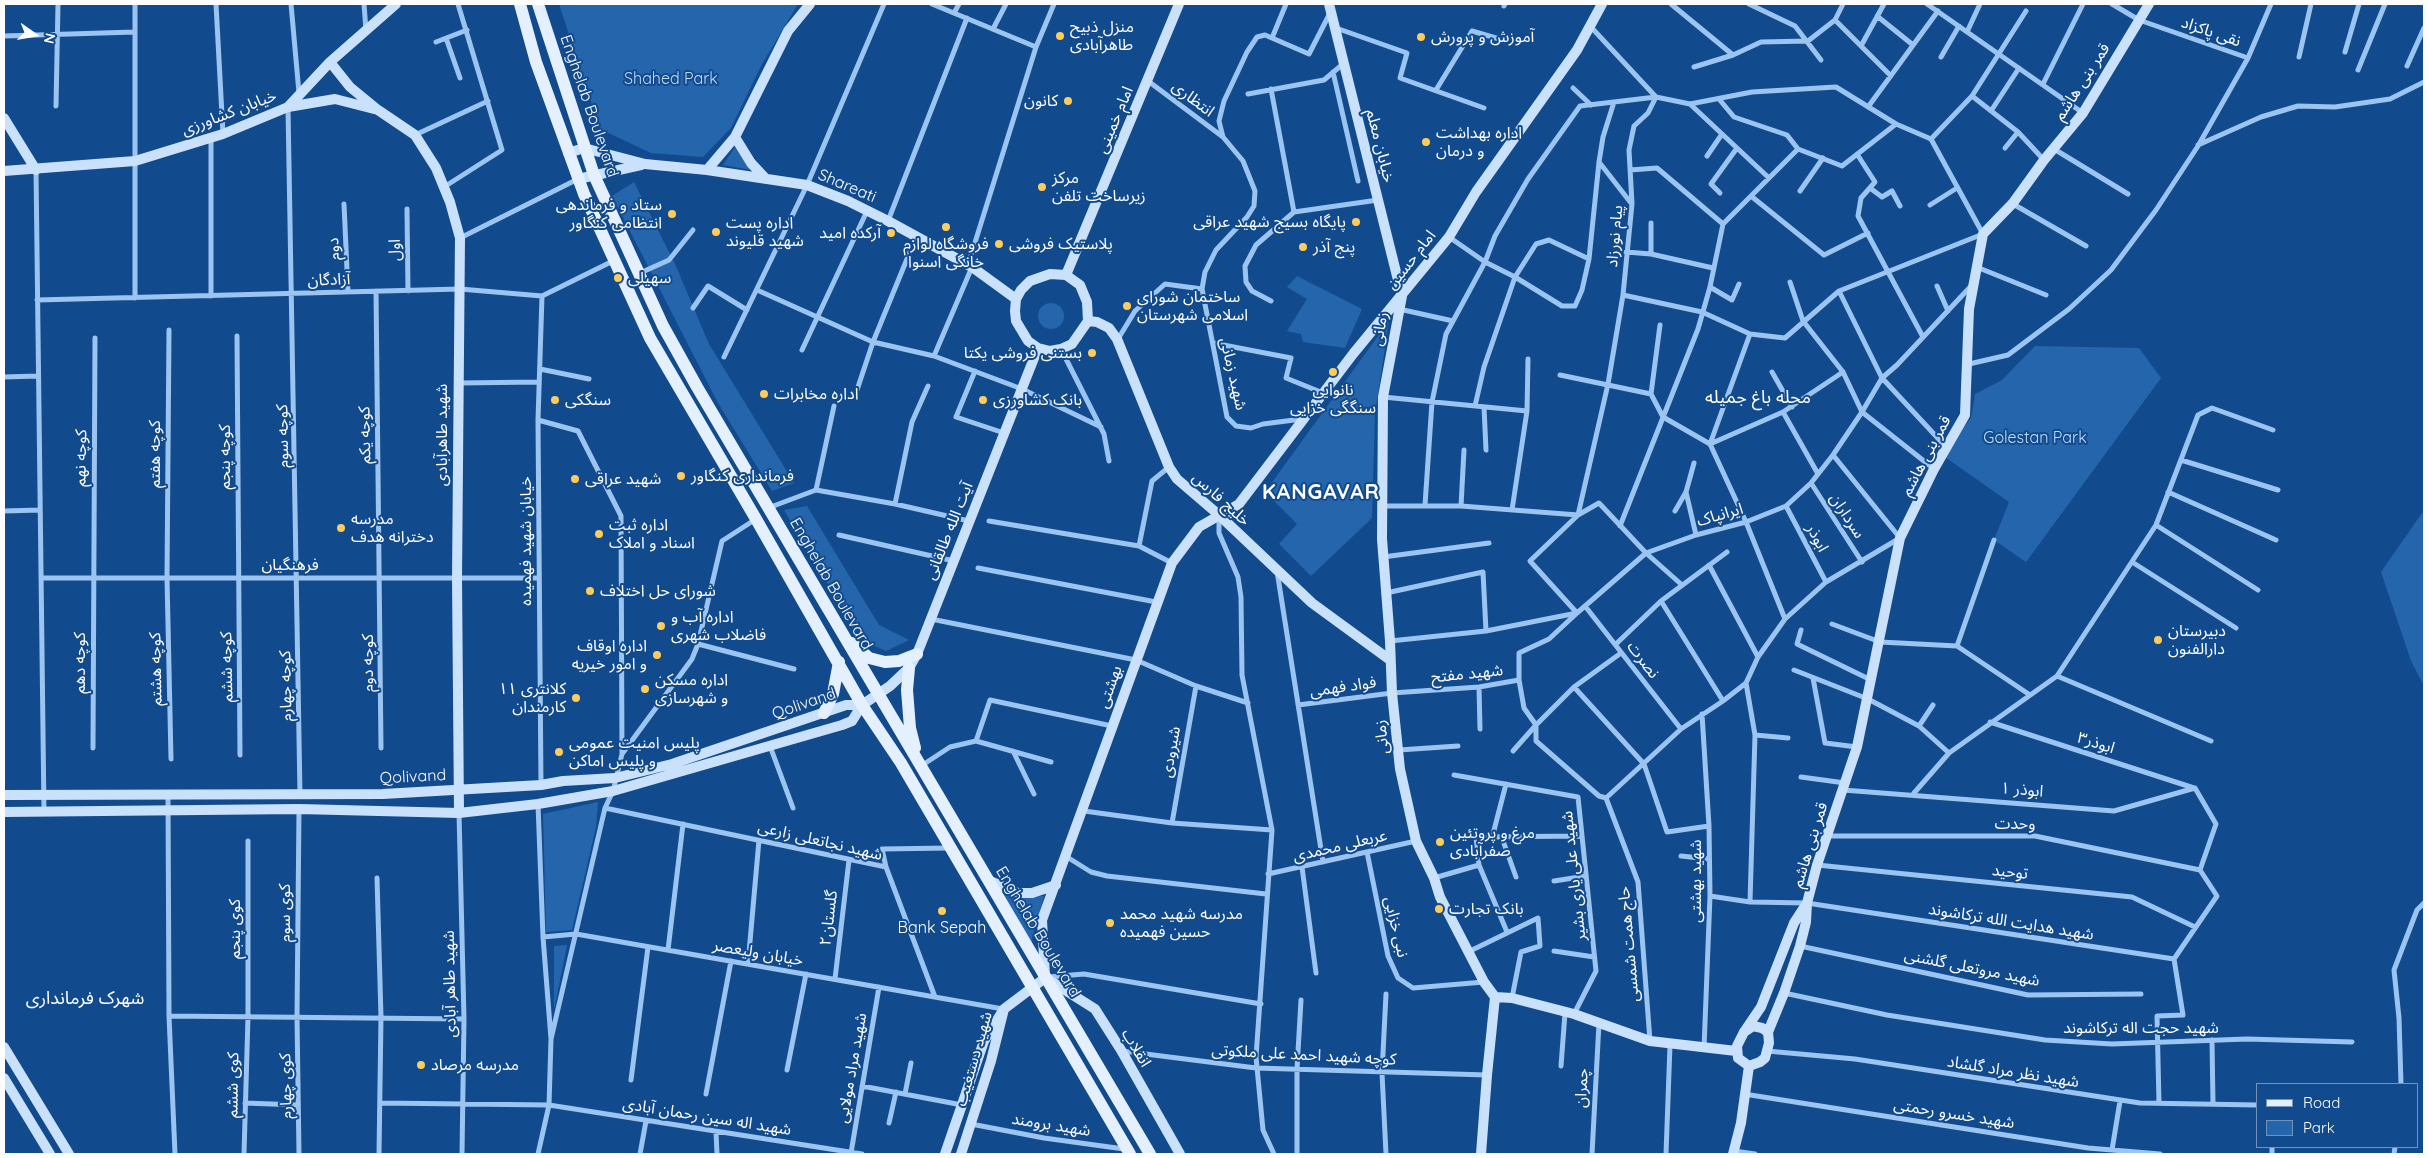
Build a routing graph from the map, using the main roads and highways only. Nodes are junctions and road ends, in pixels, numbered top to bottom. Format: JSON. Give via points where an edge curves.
{"nodes":[{"id":1,"x":520,"y":4,"type":"edge"},
{"id":2,"x":538,"y":4,"type":"edge"},
{"id":3,"x":842,"y":634,"type":"junction"},
{"id":4,"x":917,"y":654,"type":"road end"},
{"id":5,"x":839,"y":662,"type":"junction"},
{"id":6,"x":909,"y":668,"type":"road end"},
{"id":7,"x":824,"y":713,"type":"road end"},
{"id":8,"x":919,"y":764,"type":"junction"},
{"id":9,"x":1129,"y":1152,"type":"edge"},
{"id":10,"x":1150,"y":1154,"type":"edge"}],
"edges":[{"from":1,"to":5,"type":"main road","name":"Enghelab Boulevard","via":[[536,62],[578,179],[650,338]]},
{"from":2,"to":3,"type":"main road","name":"Enghelab Boulevard","via":[[594,175],[663,326]]},
{"from":3,"to":4,"type":"main road","via":[[868,658],[899,661]]},
{"from":3,"to":8,"type":"main road","name":"Enghelab Boulevard"},
{"from":5,"to":7,"type":"main road","via":[[833,694]]},
{"from":5,"to":9,"type":"main road","name":"Enghelab Boulevard"},
{"from":6,"to":8,"type":"main road","via":[[910,728]]},
{"from":8,"to":10,"type":"main road","name":"Enghelab Boulevard"}]}
